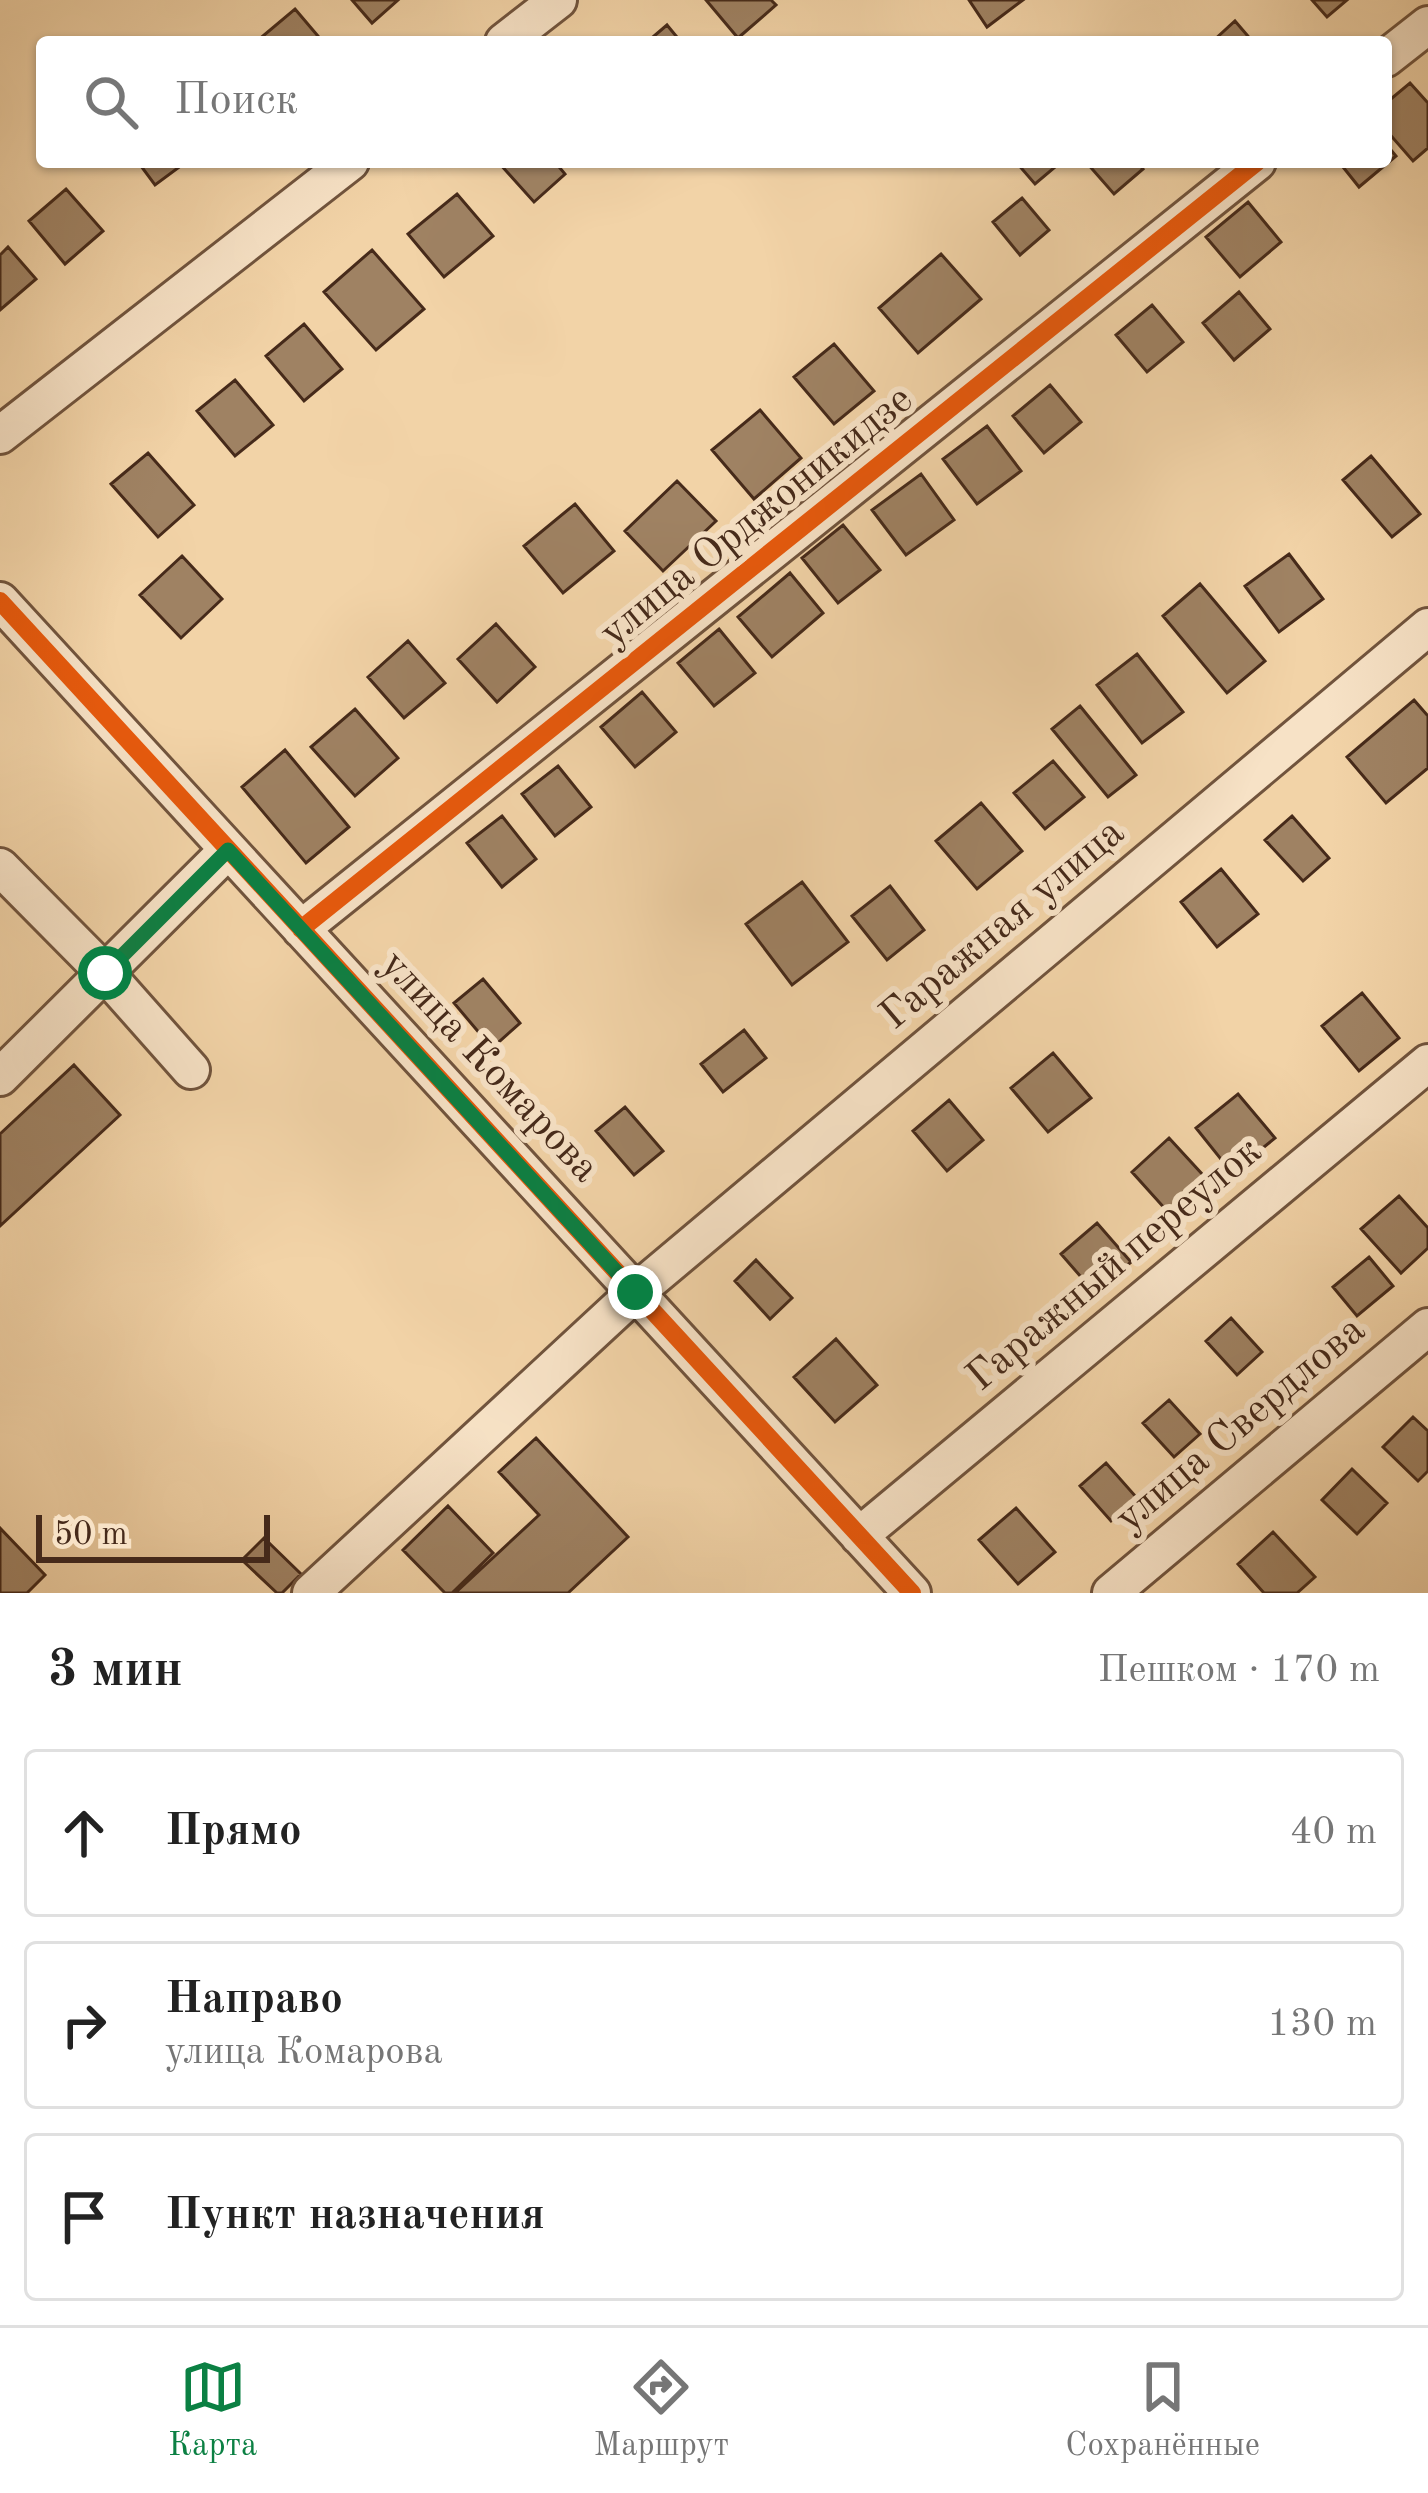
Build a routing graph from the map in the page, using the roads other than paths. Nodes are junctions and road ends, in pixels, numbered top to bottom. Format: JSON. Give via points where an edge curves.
{"nodes":[{"id":1,"x":558,"y":0,"type":"edge"},
{"id":2,"x":1428,"y":25,"type":"edge"},
{"id":3,"x":512,"y":36,"type":"edge"},
{"id":4,"x":1392,"y":53,"type":"edge"},
{"id":5,"x":342,"y":168,"type":"edge"},
{"id":6,"x":1250,"y":168,"type":"edge"},
{"id":7,"x":0,"y":435,"type":"edge"},
{"id":8,"x":0,"y":601,"type":"edge"},
{"id":9,"x":1428,"y":627,"type":"edge"},
{"id":10,"x":228,"y":850,"type":"junction"},
{"id":11,"x":0,"y":867,"type":"edge"},
{"id":12,"x":302,"y":929,"type":"junction"},
{"id":13,"x":105,"y":973,"type":"junction"},
{"id":14,"x":1428,"y":1063,"type":"edge"},
{"id":15,"x":191,"y":1070,"type":"dead end"},
{"id":16,"x":0,"y":1077,"type":"edge"},
{"id":17,"x":635,"y":1292,"type":"junction"},
{"id":18,"x":1428,"y":1327,"type":"edge"},
{"id":19,"x":860,"y":1536,"type":"junction"},
{"id":20,"x":311,"y":1593,"type":"edge"},
{"id":21,"x":912,"y":1593,"type":"edge"},
{"id":22,"x":1112,"y":1593,"type":"edge"}],
"edges":[{"from":1,"to":3,"type":"street"},
{"from":2,"to":4,"type":"street"},
{"from":5,"to":7,"type":"street"},
{"from":6,"to":12,"type":"street","name":"улица Орджоникидзе"},
{"from":8,"to":10,"type":"street","name":"улица Комарова"},
{"from":9,"to":17,"type":"street","name":"Гаражная улица"},
{"from":10,"to":12,"type":"street","name":"улица Комарова"},
{"from":10,"to":13,"type":"street"},
{"from":11,"to":13,"type":"street"},
{"from":12,"to":17,"type":"street","name":"улица Комарова"},
{"from":13,"to":15,"type":"street"},
{"from":13,"to":16,"type":"street"},
{"from":14,"to":19,"type":"street","name":"Гаражный переулок"},
{"from":17,"to":19,"type":"street","name":"улица Комарова"},
{"from":17,"to":20,"type":"street","name":"Гаражная улица"},
{"from":18,"to":22,"type":"street","name":"улица Свердлова"},
{"from":19,"to":21,"type":"street","name":"улица Комарова"}]}
